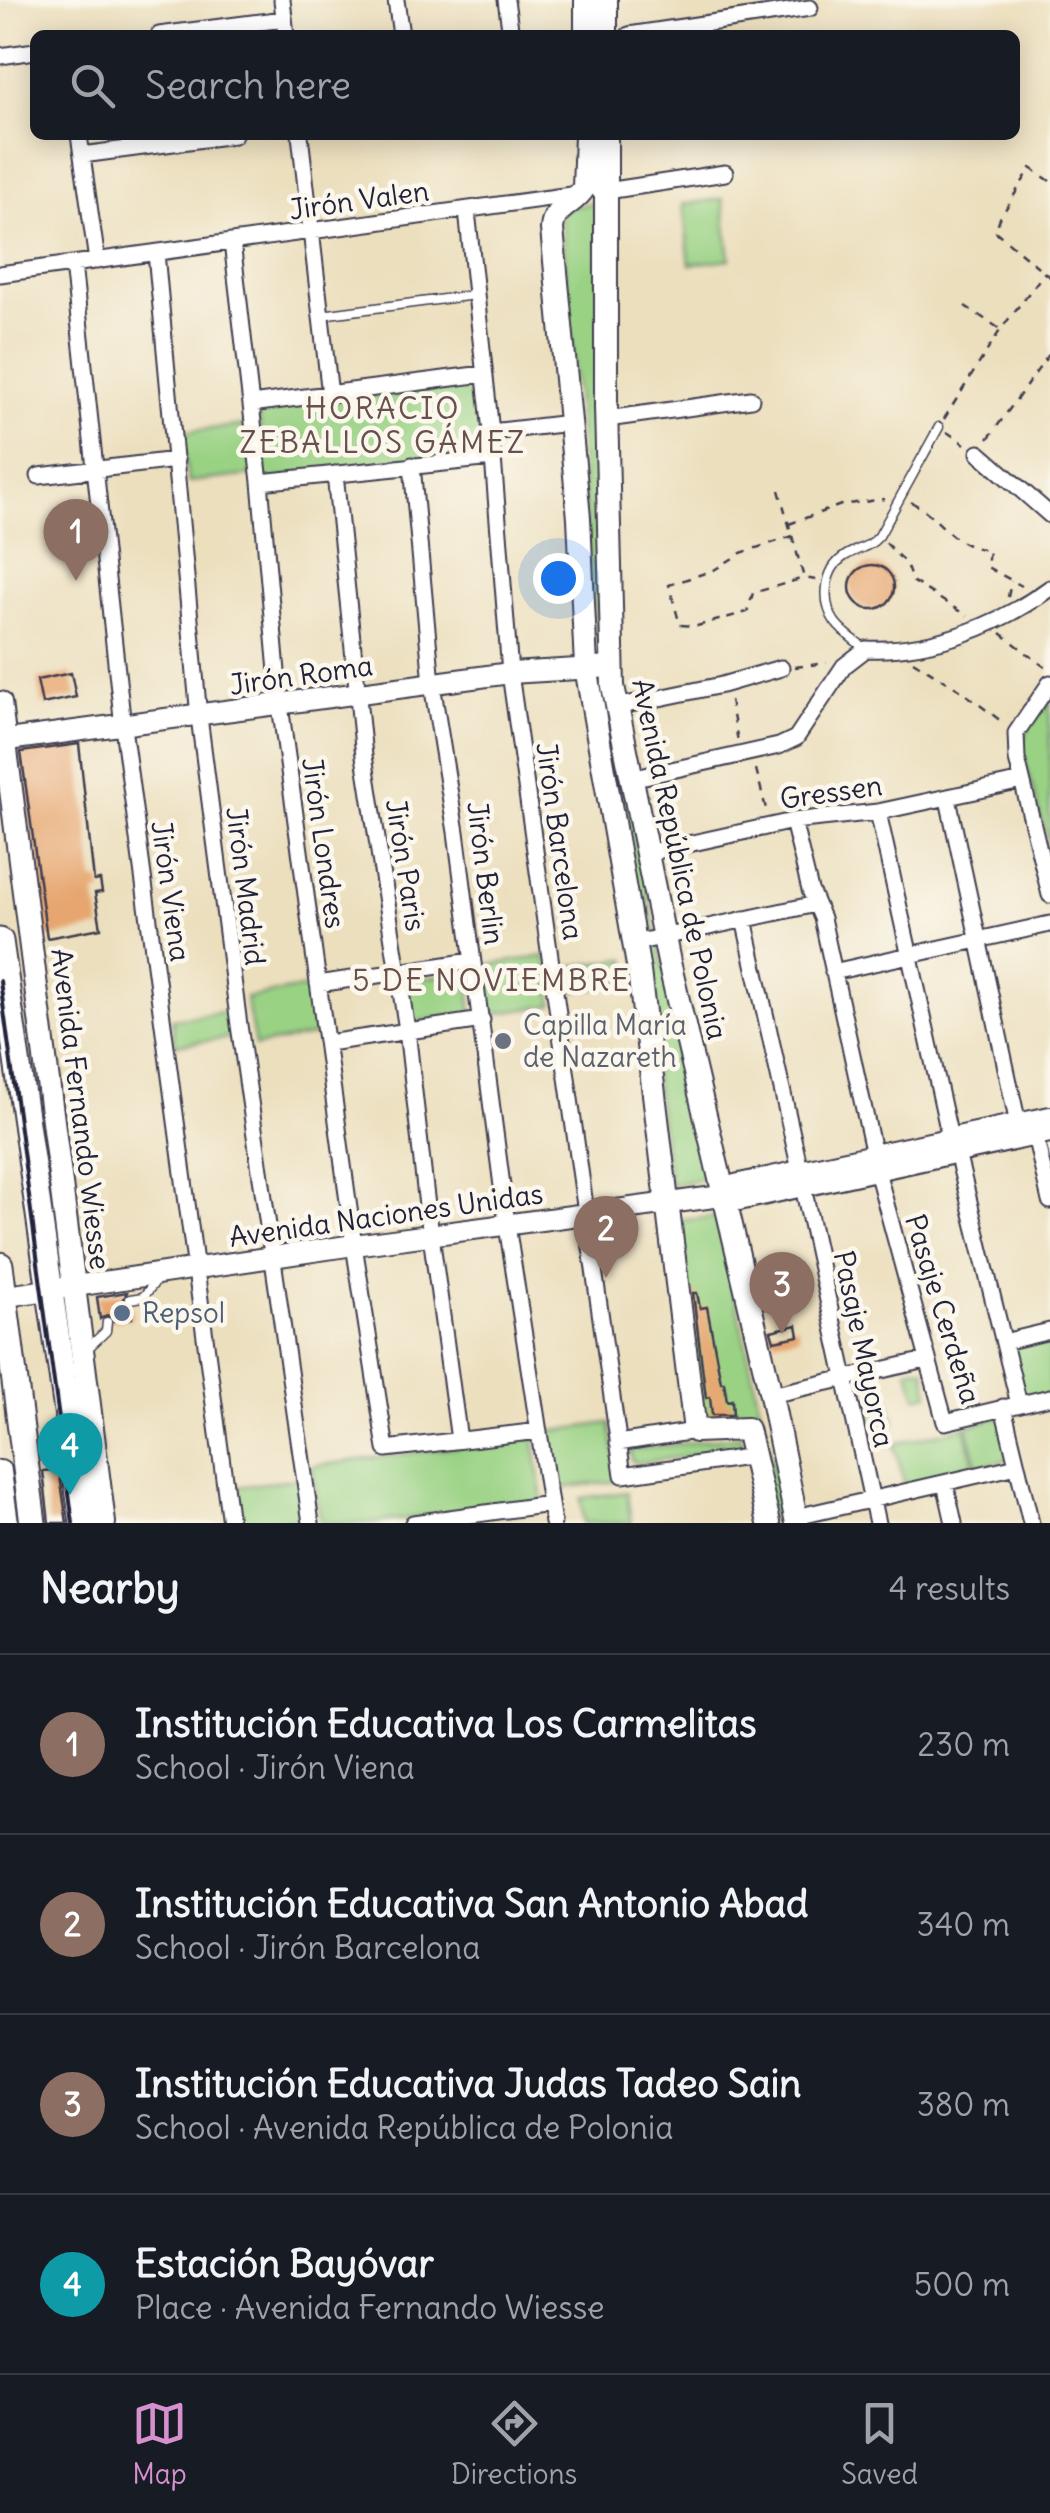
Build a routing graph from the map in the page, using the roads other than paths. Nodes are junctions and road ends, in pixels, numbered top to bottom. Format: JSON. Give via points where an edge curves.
{"nodes":[{"id":1,"x":282,"y":0,"type":"edge"},
{"id":2,"x":396,"y":0,"type":"edge"},
{"id":3,"x":506,"y":0,"type":"edge"},
{"id":4,"x":586,"y":0,"type":"edge"},
{"id":5,"x":606,"y":0,"type":"edge"},
{"id":6,"x":810,"y":8,"type":"dead end"},
{"id":7,"x":285,"y":27,"type":"edge"},
{"id":8,"x":238,"y":30,"type":"edge"},
{"id":9,"x":400,"y":30,"type":"edge"},
{"id":10,"x":510,"y":30,"type":"edge"},
{"id":11,"x":586,"y":30,"type":"edge"},
{"id":12,"x":606,"y":30,"type":"edge"},
{"id":13,"x":662,"y":30,"type":"edge"},
{"id":14,"x":30,"y":52,"type":"edge"},
{"id":15,"x":0,"y":56,"type":"edge"},
{"id":16,"x":80,"y":140,"type":"edge"},
{"id":17,"x":196,"y":140,"type":"edge"},
{"id":18,"x":301,"y":140,"type":"edge"},
{"id":19,"x":586,"y":140,"type":"edge"},
{"id":20,"x":606,"y":140,"type":"edge"},
{"id":21,"x":82,"y":155,"type":"junction"},
{"id":22,"x":725,"y":173,"type":"dead end"},
{"id":23,"x":607,"y":192,"type":"junction"},
{"id":24,"x":581,"y":194,"type":"junction"},
{"id":25,"x":467,"y":211,"type":"junction"},
{"id":26,"x":312,"y":232,"type":"junction"},
{"id":27,"x":232,"y":242,"type":"junction"},
{"id":28,"x":156,"y":253,"type":"junction"},
{"id":29,"x":97,"y":261,"type":"junction"},
{"id":30,"x":73,"y":264,"type":"junction"},
{"id":31,"x":0,"y":274,"type":"edge"},
{"id":32,"x":475,"y":294,"type":"junction"},
{"id":33,"x":321,"y":315,"type":"junction"},
{"id":34,"x":483,"y":374,"type":"junction"},
{"id":35,"x":330,"y":394,"type":"junction"},
{"id":36,"x":751,"y":398,"type":"dead end"},
{"id":37,"x":250,"y":404,"type":"junction"},
{"id":38,"x":606,"y":419,"type":"junction"},
{"id":39,"x":570,"y":423,"type":"junction"},
{"id":40,"x":939,"y":426,"type":"road end"},
{"id":41,"x":491,"y":432,"type":"junction"},
{"id":42,"x":979,"y":453,"type":"road end"},
{"id":43,"x":494,"y":458,"type":"junction"},
{"id":44,"x":176,"y":460,"type":"junction"},
{"id":45,"x":412,"y":466,"type":"junction"},
{"id":46,"x":96,"y":469,"type":"junction"},
{"id":47,"x":336,"y":474,"type":"junction"},
{"id":48,"x":38,"y":476,"type":"dead end"},
{"id":49,"x":260,"y":482,"type":"junction"},
{"id":50,"x":1050,"y":515,"type":"edge"},
{"id":51,"x":1050,"y":588,"type":"edge"},
{"id":52,"x":866,"y":649,"type":"junction"},
{"id":53,"x":611,"y":666,"type":"junction"},
{"id":54,"x":586,"y":667,"type":"junction"},
{"id":55,"x":781,"y":668,"type":"road end"},
{"id":56,"x":510,"y":673,"type":"junction"},
{"id":57,"x":1050,"y":681,"type":"edge"},
{"id":58,"x":432,"y":684,"type":"junction"},
{"id":59,"x":358,"y":695,"type":"junction"},
{"id":60,"x":0,"y":703,"type":"edge"},
{"id":61,"x":280,"y":705,"type":"junction"},
{"id":62,"x":616,"y":707,"type":"junction"},
{"id":63,"x":199,"y":717,"type":"junction"},
{"id":64,"x":123,"y":727,"type":"junction"},
{"id":65,"x":2,"y":741,"type":"edge"},
{"id":66,"x":631,"y":779,"type":"junction"},
{"id":67,"x":1022,"y":781,"type":"junction"},
{"id":68,"x":948,"y":799,"type":"junction"},
{"id":69,"x":878,"y":812,"type":"junction"},
{"id":70,"x":793,"y":820,"type":"junction"},
{"id":71,"x":646,"y":854,"type":"junction"},
{"id":72,"x":1050,"y":895,"type":"edge"},
{"id":73,"x":816,"y":904,"type":"junction"},
{"id":74,"x":744,"y":919,"type":"junction"},
{"id":75,"x":1050,"y":924,"type":"edge"},
{"id":76,"x":662,"y":928,"type":"junction"},
{"id":77,"x":633,"y":935,"type":"junction"},
{"id":78,"x":0,"y":941,"type":"edge"},
{"id":79,"x":978,"y":941,"type":"junction"},
{"id":80,"x":910,"y":955,"type":"junction"},
{"id":81,"x":472,"y":961,"type":"junction"},
{"id":82,"x":397,"y":971,"type":"junction"},
{"id":83,"x":834,"y":972,"type":"junction"},
{"id":84,"x":318,"y":984,"type":"junction"},
{"id":85,"x":482,"y":1020,"type":"junction"},
{"id":86,"x":407,"y":1030,"type":"junction"},
{"id":87,"x":328,"y":1043,"type":"junction"},
{"id":88,"x":1050,"y":1117,"type":"edge"},
{"id":89,"x":1034,"y":1130,"type":"edge"},
{"id":90,"x":954,"y":1146,"type":"junction"},
{"id":91,"x":875,"y":1163,"type":"junction"},
{"id":92,"x":801,"y":1178,"type":"junction"},
{"id":93,"x":726,"y":1196,"type":"junction"},
{"id":94,"x":1050,"y":1201,"type":"edge"},
{"id":95,"x":666,"y":1205,"type":"junction"},
{"id":96,"x":588,"y":1216,"type":"junction"},
{"id":97,"x":508,"y":1226,"type":"junction"},
{"id":98,"x":431,"y":1236,"type":"junction"},
{"id":99,"x":354,"y":1245,"type":"junction"},
{"id":100,"x":274,"y":1256,"type":"junction"},
{"id":101,"x":0,"y":1266,"type":"edge"},
{"id":102,"x":195,"y":1269,"type":"junction"},
{"id":103,"x":162,"y":1274,"type":"junction"},
{"id":104,"x":77,"y":1289,"type":"junction"},
{"id":105,"x":2,"y":1297,"type":"edge"},
{"id":106,"x":130,"y":1299,"type":"dead end"},
{"id":107,"x":106,"y":1322,"type":"dead end"},
{"id":108,"x":1050,"y":1331,"type":"edge"},
{"id":109,"x":1004,"y":1342,"type":"junction"},
{"id":110,"x":82,"y":1353,"type":"junction"},
{"id":111,"x":926,"y":1360,"type":"junction"},
{"id":112,"x":846,"y":1378,"type":"junction"},
{"id":113,"x":771,"y":1395,"type":"junction"},
{"id":114,"x":1050,"y":1397,"type":"edge"},
{"id":115,"x":1011,"y":1406,"type":"junction"},
{"id":116,"x":540,"y":1431,"type":"junction"},
{"id":117,"x":695,"y":1431,"type":"junction"},
{"id":118,"x":460,"y":1440,"type":"junction"},
{"id":119,"x":618,"y":1442,"type":"junction"},
{"id":120,"x":755,"y":1456,"type":"junction"},
{"id":121,"x":1017,"y":1466,"type":"junction"},
{"id":122,"x":0,"y":1472,"type":"edge"},
{"id":123,"x":945,"y":1483,"type":"junction"},
{"id":124,"x":872,"y":1500,"type":"junction"},
{"id":125,"x":550,"y":1504,"type":"junction"},
{"id":126,"x":469,"y":1519,"type":"edge"},
{"id":127,"x":797,"y":1520,"type":"edge"},
{"id":128,"x":8,"y":1523,"type":"edge"},
{"id":129,"x":33,"y":1523,"type":"edge"},
{"id":130,"x":82,"y":1523,"type":"edge"},
{"id":131,"x":104,"y":1523,"type":"edge"},
{"id":132,"x":230,"y":1523,"type":"edge"},
{"id":133,"x":311,"y":1523,"type":"edge"},
{"id":134,"x":413,"y":1523,"type":"edge"},
{"id":135,"x":553,"y":1523,"type":"edge"},
{"id":136,"x":769,"y":1523,"type":"edge"},
{"id":137,"x":877,"y":1523,"type":"edge"},
{"id":138,"x":954,"y":1523,"type":"edge"},
{"id":139,"x":1030,"y":1523,"type":"edge"}],
"edges":[{"from":1,"to":7,"type":"street"},
{"from":2,"to":9,"type":"street"},
{"from":3,"to":10,"type":"street"},
{"from":4,"to":11,"type":"main road"},
{"from":5,"to":12,"type":"main road"},
{"from":6,"to":13,"type":"street"},
{"from":7,"to":8,"type":"street"},
{"from":14,"to":15,"type":"street"},
{"from":16,"to":21,"type":"street"},
{"from":17,"to":21,"type":"street"},
{"from":18,"to":26,"type":"street"},
{"from":19,"to":24,"type":"main road"},
{"from":20,"to":23,"type":"main road","name":"Avenida República de Polonia"},
{"from":21,"to":29,"type":"street"},
{"from":22,"to":23,"type":"street","name":"Jirón Valen"},
{"from":23,"to":24,"type":"street","name":"Jirón Valen"},
{"from":23,"to":38,"type":"main road","name":"Avenida República de Polonia"},
{"from":24,"to":25,"type":"street","name":"Jirón Valen"},
{"from":24,"to":39,"type":"main road","name":"Avenida República de Polonia","via":[[558,210],[552,229]]},
{"from":25,"to":26,"type":"street","name":"Jirón Valen"},
{"from":25,"to":32,"type":"street","name":"Jirón Barcelona"},
{"from":26,"to":27,"type":"street","name":"Jirón Valen"},
{"from":26,"to":33,"type":"street"},
{"from":27,"to":28,"type":"street","name":"Jirón Valen"},
{"from":27,"to":37,"type":"street","name":"Jirón Londres"},
{"from":28,"to":29,"type":"street","name":"Jirón Valen"},
{"from":28,"to":44,"type":"street","name":"Jirón Madrid"},
{"from":29,"to":30,"type":"street","name":"Jirón Valen"},
{"from":30,"to":31,"type":"street","name":"Jirón Valen"},
{"from":30,"to":46,"type":"street","name":"Jirón Viena"},
{"from":32,"to":33,"type":"lane"},
{"from":32,"to":34,"type":"street","name":"Jirón Barcelona"},
{"from":33,"to":35,"type":"street"},
{"from":34,"to":35,"type":"street"},
{"from":34,"to":41,"type":"street","name":"Jirón Barcelona"},
{"from":35,"to":37,"type":"street"},
{"from":36,"to":38,"type":"street"},
{"from":37,"to":49,"type":"street","name":"Jirón Londres"},
{"from":38,"to":53,"type":"main road","name":"Avenida República de Polonia"},
{"from":39,"to":41,"type":"street"},
{"from":39,"to":54,"type":"main road","name":"Avenida República de Polonia"},
{"from":40,"to":52,"type":"lane","via":[[879,536],[844,556],[827,582],[829,612]]},
{"from":41,"to":43,"type":"street","name":"Jirón Barcelona"},
{"from":42,"to":50,"type":"street"},
{"from":43,"to":45,"type":"street"},
{"from":43,"to":56,"type":"street","name":"Jirón Barcelona"},
{"from":44,"to":46,"type":"street"},
{"from":44,"to":63,"type":"street","name":"Jirón Madrid"},
{"from":45,"to":47,"type":"street"},
{"from":45,"to":58,"type":"street","name":"Jirón Berlin"},
{"from":46,"to":48,"type":"street"},
{"from":46,"to":64,"type":"street","name":"Jirón Viena"},
{"from":47,"to":49,"type":"street"},
{"from":47,"to":59,"type":"street","name":"Jirón Paris"},
{"from":49,"to":61,"type":"street","name":"Jirón Londres"},
{"from":51,"to":52,"type":"street","via":[[998,622],[900,651]]},
{"from":52,"to":66,"type":"street","via":[[844,666],[796,738]]},
{"from":53,"to":54,"type":"street","name":"Jirón Roma"},
{"from":53,"to":62,"type":"main road","name":"Avenida República de Polonia"},
{"from":54,"to":56,"type":"street","name":"Jirón Roma"},
{"from":54,"to":77,"type":"main road","name":"Avenida República de Polonia"},
{"from":55,"to":62,"type":"street"},
{"from":56,"to":58,"type":"street","name":"Jirón Roma"},
{"from":56,"to":96,"type":"street","name":"Jirón Barcelona"},
{"from":57,"to":67,"type":"street","via":[[1016,733]]},
{"from":58,"to":59,"type":"street","name":"Jirón Roma"},
{"from":58,"to":81,"type":"street","name":"Jirón Berlin"},
{"from":59,"to":61,"type":"street","name":"Jirón Roma"},
{"from":59,"to":82,"type":"street","name":"Jirón Paris"},
{"from":60,"to":65,"type":"main road","name":"Avenida Fernando Wiesse"},
{"from":61,"to":63,"type":"street","name":"Jirón Roma"},
{"from":61,"to":84,"type":"street","name":"Jirón Londres"},
{"from":62,"to":66,"type":"main road","name":"Avenida República de Polonia"},
{"from":63,"to":64,"type":"street","name":"Jirón Roma"},
{"from":63,"to":100,"type":"street","name":"Jirón Madrid"},
{"from":64,"to":65,"type":"street","name":"Jirón Roma"},
{"from":64,"to":102,"type":"street","name":"Jirón Viena"},
{"from":65,"to":104,"type":"main road","name":"Avenida Fernando Wiesse"},
{"from":66,"to":71,"type":"main road","name":"Avenida República de Polonia"},
{"from":67,"to":68,"type":"street","name":"Gressen"},
{"from":67,"to":72,"type":"street"},
{"from":68,"to":69,"type":"street","name":"Gressen"},
{"from":68,"to":79,"type":"street"},
{"from":69,"to":70,"type":"street","name":"Gressen"},
{"from":69,"to":80,"type":"street"},
{"from":70,"to":71,"type":"street","name":"Gressen"},
{"from":70,"to":73,"type":"street","name":"Pasaje Cerdeña"},
{"from":71,"to":76,"type":"main road","name":"Avenida República de Polonia"},
{"from":73,"to":74,"type":"street"},
{"from":73,"to":83,"type":"street","name":"Pasaje Cerdeña"},
{"from":74,"to":76,"type":"street"},
{"from":74,"to":92,"type":"street","name":"Pasaje Mayorca"},
{"from":75,"to":79,"type":"street"},
{"from":76,"to":77,"type":"main road"},
{"from":76,"to":93,"type":"main road","name":"Avenida República de Polonia"},
{"from":77,"to":95,"type":"main road","name":"Avenida República de Polonia"},
{"from":78,"to":104,"type":"main road","name":"Avenida Fernando Wiesse"},
{"from":79,"to":80,"type":"street"},
{"from":79,"to":89,"type":"street"},
{"from":80,"to":83,"type":"street"},
{"from":80,"to":90,"type":"street"},
{"from":81,"to":82,"type":"street"},
{"from":81,"to":85,"type":"street","name":"Jirón Berlin"},
{"from":82,"to":84,"type":"street"},
{"from":82,"to":86,"type":"street","name":"Jirón Paris"},
{"from":83,"to":91,"type":"street","name":"Pasaje Cerdeña"},
{"from":84,"to":87,"type":"street","name":"Jirón Londres"},
{"from":85,"to":86,"type":"street"},
{"from":85,"to":97,"type":"street","name":"Jirón Berlin"},
{"from":86,"to":87,"type":"street"},
{"from":86,"to":98,"type":"street","name":"Jirón Paris"},
{"from":87,"to":99,"type":"street","name":"Jirón Londres"},
{"from":88,"to":89,"type":"street","name":"Avenida Naciones Unidas"},
{"from":89,"to":90,"type":"street","name":"Avenida Naciones Unidas"},
{"from":89,"to":94,"type":"street"},
{"from":90,"to":91,"type":"street","name":"Avenida Naciones Unidas"},
{"from":90,"to":109,"type":"street"},
{"from":91,"to":92,"type":"street","name":"Avenida Naciones Unidas"},
{"from":91,"to":111,"type":"street","name":"Pasaje Cerdeña"},
{"from":92,"to":93,"type":"street","name":"Avenida Naciones Unidas","via":[[735,1186]]},
{"from":92,"to":112,"type":"street","name":"Pasaje Mayorca"},
{"from":93,"to":95,"type":"street","name":"Avenida Naciones Unidas"},
{"from":93,"to":113,"type":"main road","name":"Avenida República de Polonia"},
{"from":95,"to":96,"type":"street","name":"Avenida Naciones Unidas"},
{"from":95,"to":117,"type":"main road","name":"Avenida República de Polonia"},
{"from":96,"to":97,"type":"street","name":"Avenida Naciones Unidas"},
{"from":96,"to":119,"type":"street","name":"Jirón Barcelona"},
{"from":97,"to":98,"type":"street","name":"Avenida Naciones Unidas"},
{"from":97,"to":116,"type":"street","name":"Jirón Berlin"},
{"from":98,"to":99,"type":"street","name":"Avenida Naciones Unidas"},
{"from":98,"to":118,"type":"street","name":"Jirón Paris"},
{"from":99,"to":100,"type":"street","name":"Avenida Naciones Unidas"},
{"from":99,"to":118,"type":"street","name":"Jirón Londres","via":[[386,1448]]},
{"from":100,"to":102,"type":"street","name":"Avenida Naciones Unidas"},
{"from":100,"to":133,"type":"street","name":"Jirón Madrid"},
{"from":101,"to":105,"type":"main road"},
{"from":102,"to":103,"type":"street","name":"Avenida Naciones Unidas"},
{"from":102,"to":132,"type":"street","name":"Jirón Viena"},
{"from":103,"to":104,"type":"street","name":"Avenida Naciones Unidas"},
{"from":103,"to":106,"type":"lane","via":[[143,1297]]},
{"from":104,"to":105,"type":"street","name":"Avenida Naciones Unidas"},
{"from":104,"to":110,"type":"main road","name":"Avenida Fernando Wiesse"},
{"from":104,"to":130,"type":"main road","name":"Avenida Fernando Wiesse"},
{"from":105,"to":129,"type":"main road"},
{"from":107,"to":110,"type":"lane","via":[[106,1332]]},
{"from":108,"to":109,"type":"street"},
{"from":109,"to":115,"type":"street"},
{"from":110,"to":131,"type":"main road","name":"Avenida Fernando Wiesse"},
{"from":111,"to":112,"type":"street"},
{"from":111,"to":115,"type":"street","name":"Pasaje Cerdeña","via":[[946,1422]]},
{"from":112,"to":113,"type":"street"},
{"from":112,"to":124,"type":"street","name":"Pasaje Mayorca"},
{"from":113,"to":127,"type":"main road","name":"Avenida República de Polonia"},
{"from":114,"to":115,"type":"street","name":"Pasaje Cerdeña"},
{"from":115,"to":121,"type":"street"},
{"from":116,"to":118,"type":"street"},
{"from":116,"to":125,"type":"street","name":"Jirón Berlin"},
{"from":117,"to":119,"type":"street"},
{"from":117,"to":120,"type":"main road","via":[[744,1428]]},
{"from":119,"to":120,"type":"street","name":"Jirón Barcelona","via":[[623,1475]]},
{"from":120,"to":136,"type":"main road"},
{"from":121,"to":123,"type":"street"},
{"from":121,"to":139,"type":"street"},
{"from":122,"to":128,"type":"main road"},
{"from":123,"to":124,"type":"street"},
{"from":123,"to":138,"type":"street"},
{"from":124,"to":127,"type":"street"},
{"from":124,"to":137,"type":"street","name":"Pasaje Mayorca"},
{"from":125,"to":126,"type":"street"},
{"from":125,"to":135,"type":"street","name":"Jirón Berlin"},
{"from":126,"to":134,"type":"street"}]}
